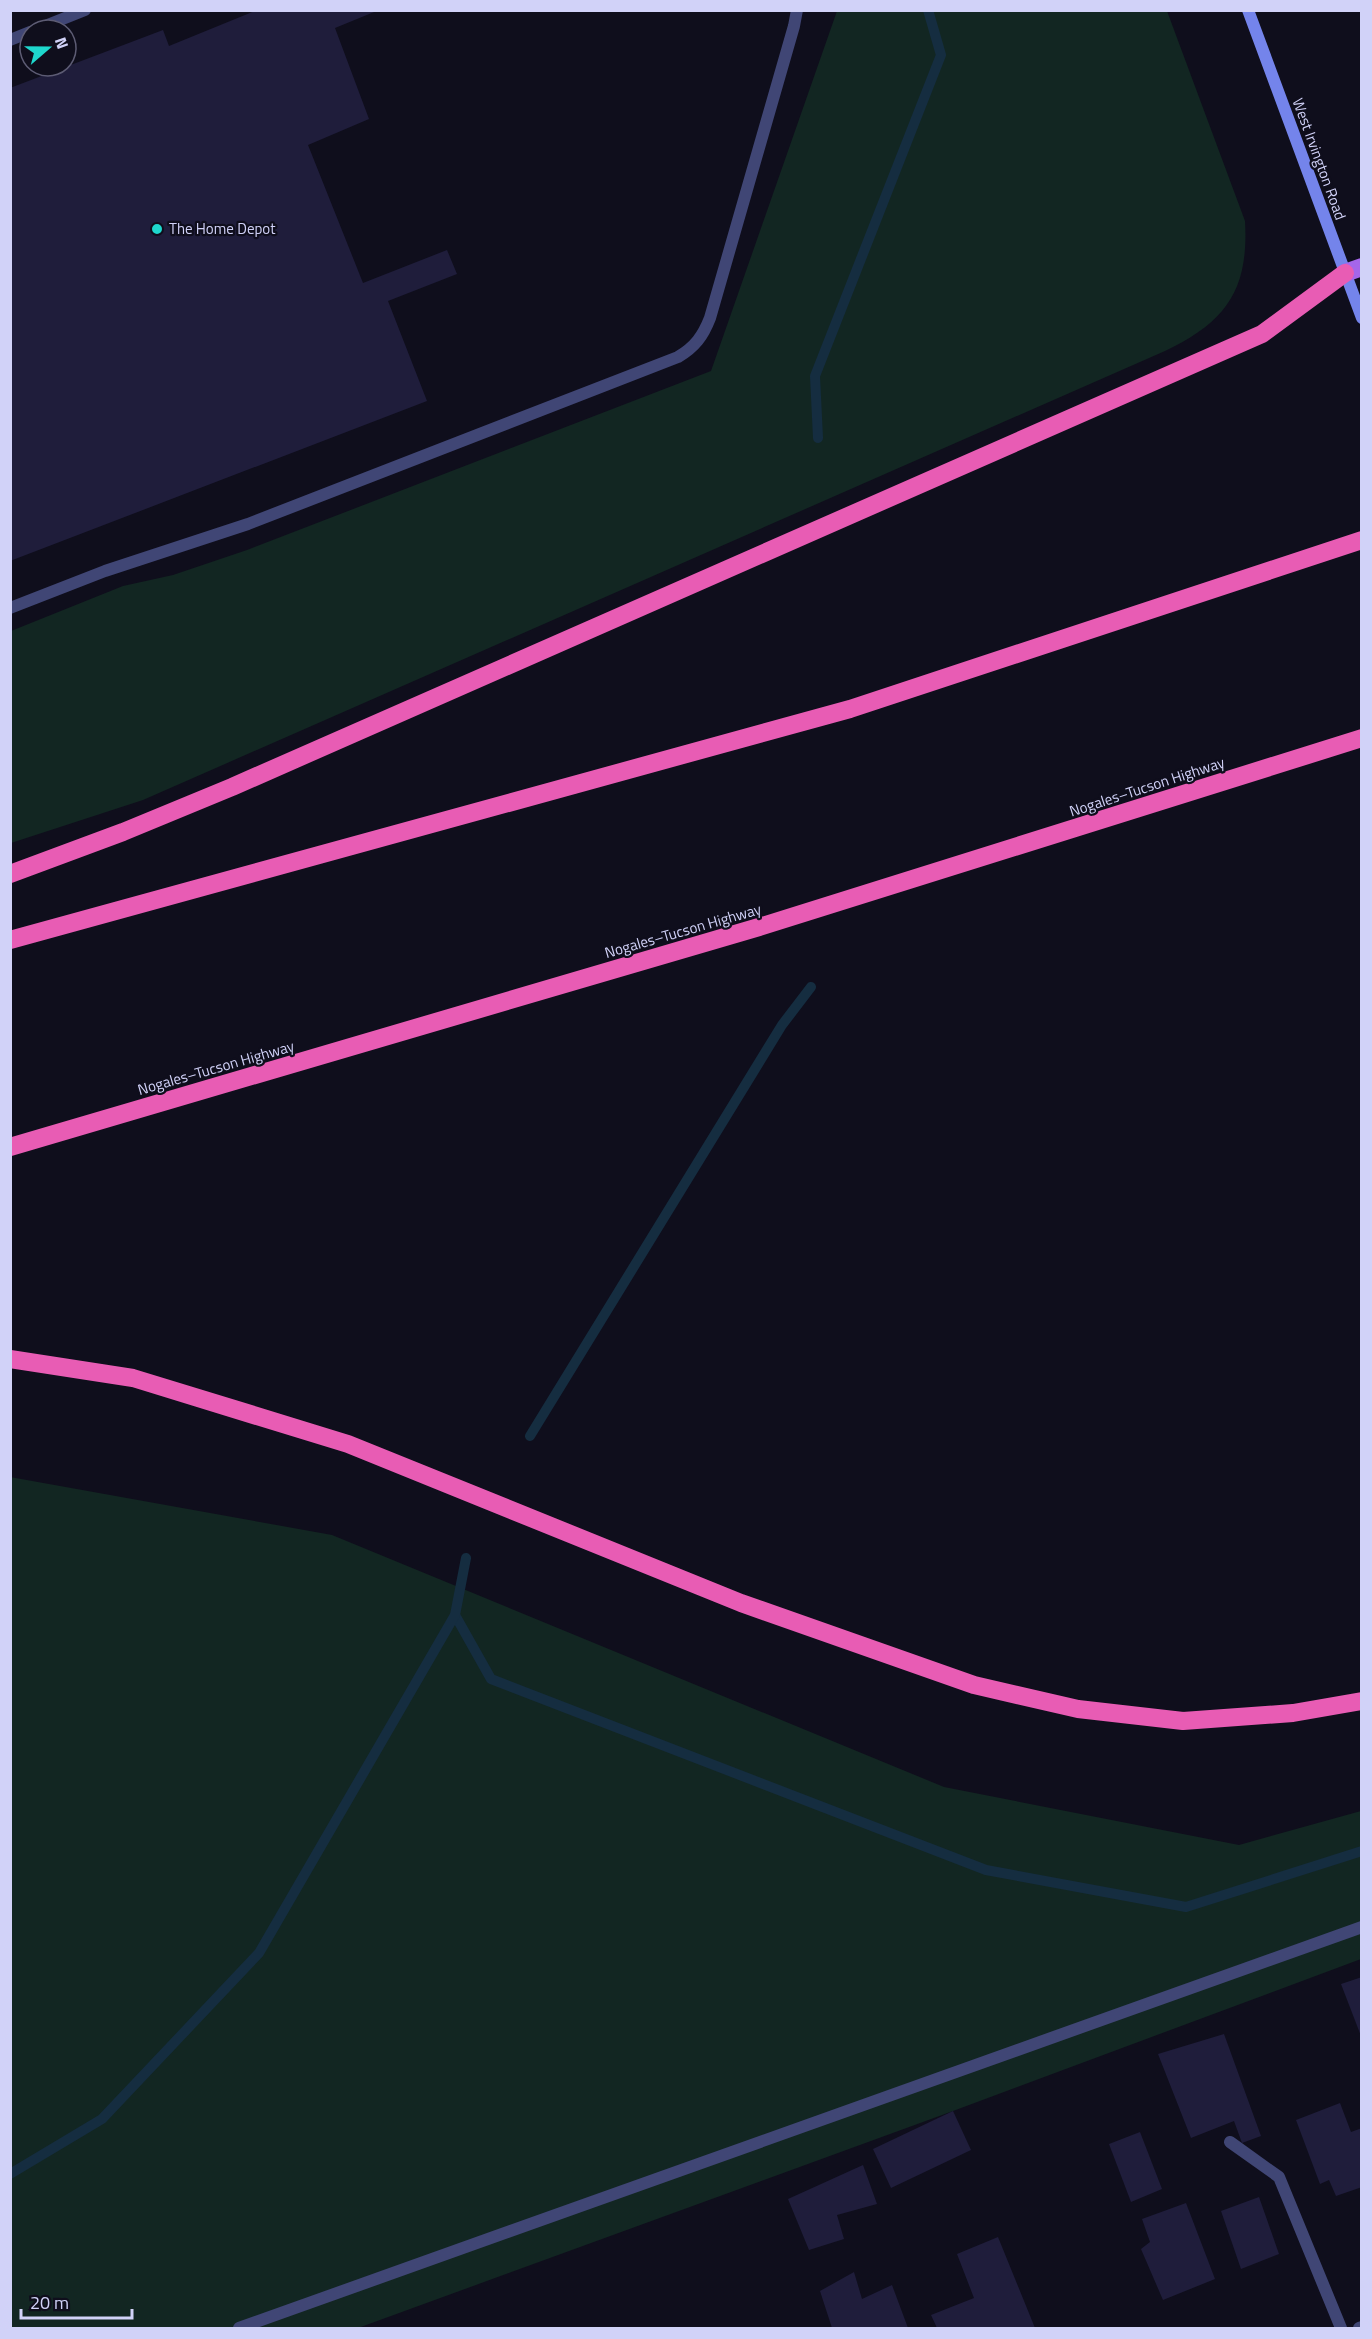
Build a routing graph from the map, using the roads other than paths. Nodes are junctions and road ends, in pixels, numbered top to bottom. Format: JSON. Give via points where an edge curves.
{"nodes":[{"id":1,"x":85,"y":10,"type":"edge"},
{"id":2,"x":797,"y":10,"type":"edge"},
{"id":3,"x":1248,"y":10,"type":"edge"},
{"id":4,"x":65,"y":18,"type":"edge"},
{"id":5,"x":1353,"y":270,"type":"edge"},
{"id":6,"x":1362,"y":318,"type":"edge"},
{"id":7,"x":1362,"y":540,"type":"edge"},
{"id":8,"x":10,"y":608,"type":"edge"},
{"id":9,"x":1362,"y":738,"type":"edge"},
{"id":10,"x":10,"y":874,"type":"edge"},
{"id":11,"x":10,"y":940,"type":"edge"},
{"id":12,"x":10,"y":1147,"type":"edge"},
{"id":13,"x":10,"y":1359,"type":"edge"},
{"id":14,"x":1362,"y":1701,"type":"edge"},
{"id":15,"x":1362,"y":1927,"type":"edge"},
{"id":16,"x":1230,"y":2142,"type":"dead end"},
{"id":17,"x":239,"y":2328,"type":"edge"},
{"id":18,"x":1341,"y":2328,"type":"edge"}],
"edges":[{"from":1,"to":4,"type":"lane"},
{"from":2,"to":8,"type":"lane","via":[[710,318],[705,332],[687,352],[248,524]]},
{"from":3,"to":5,"type":"main road","name":"West Irvington Road"},
{"from":5,"to":6,"type":"main road","name":"West Irvington Road"},
{"from":5,"to":10,"type":"highway","via":[[1262,334],[232,787]]},
{"from":7,"to":11,"type":"highway","via":[[850,708]]},
{"from":9,"to":12,"type":"highway","name":"Nogales–Tucson Highway","via":[[747,931]]},
{"from":13,"to":14,"type":"highway","via":[[133,1378],[348,1444],[741,1603],[974,1685],[1078,1709],[1183,1721],[1293,1713]]},
{"from":15,"to":17,"type":"lane"},
{"from":16,"to":18,"type":"lane","via":[[1279,2177]]}]}
